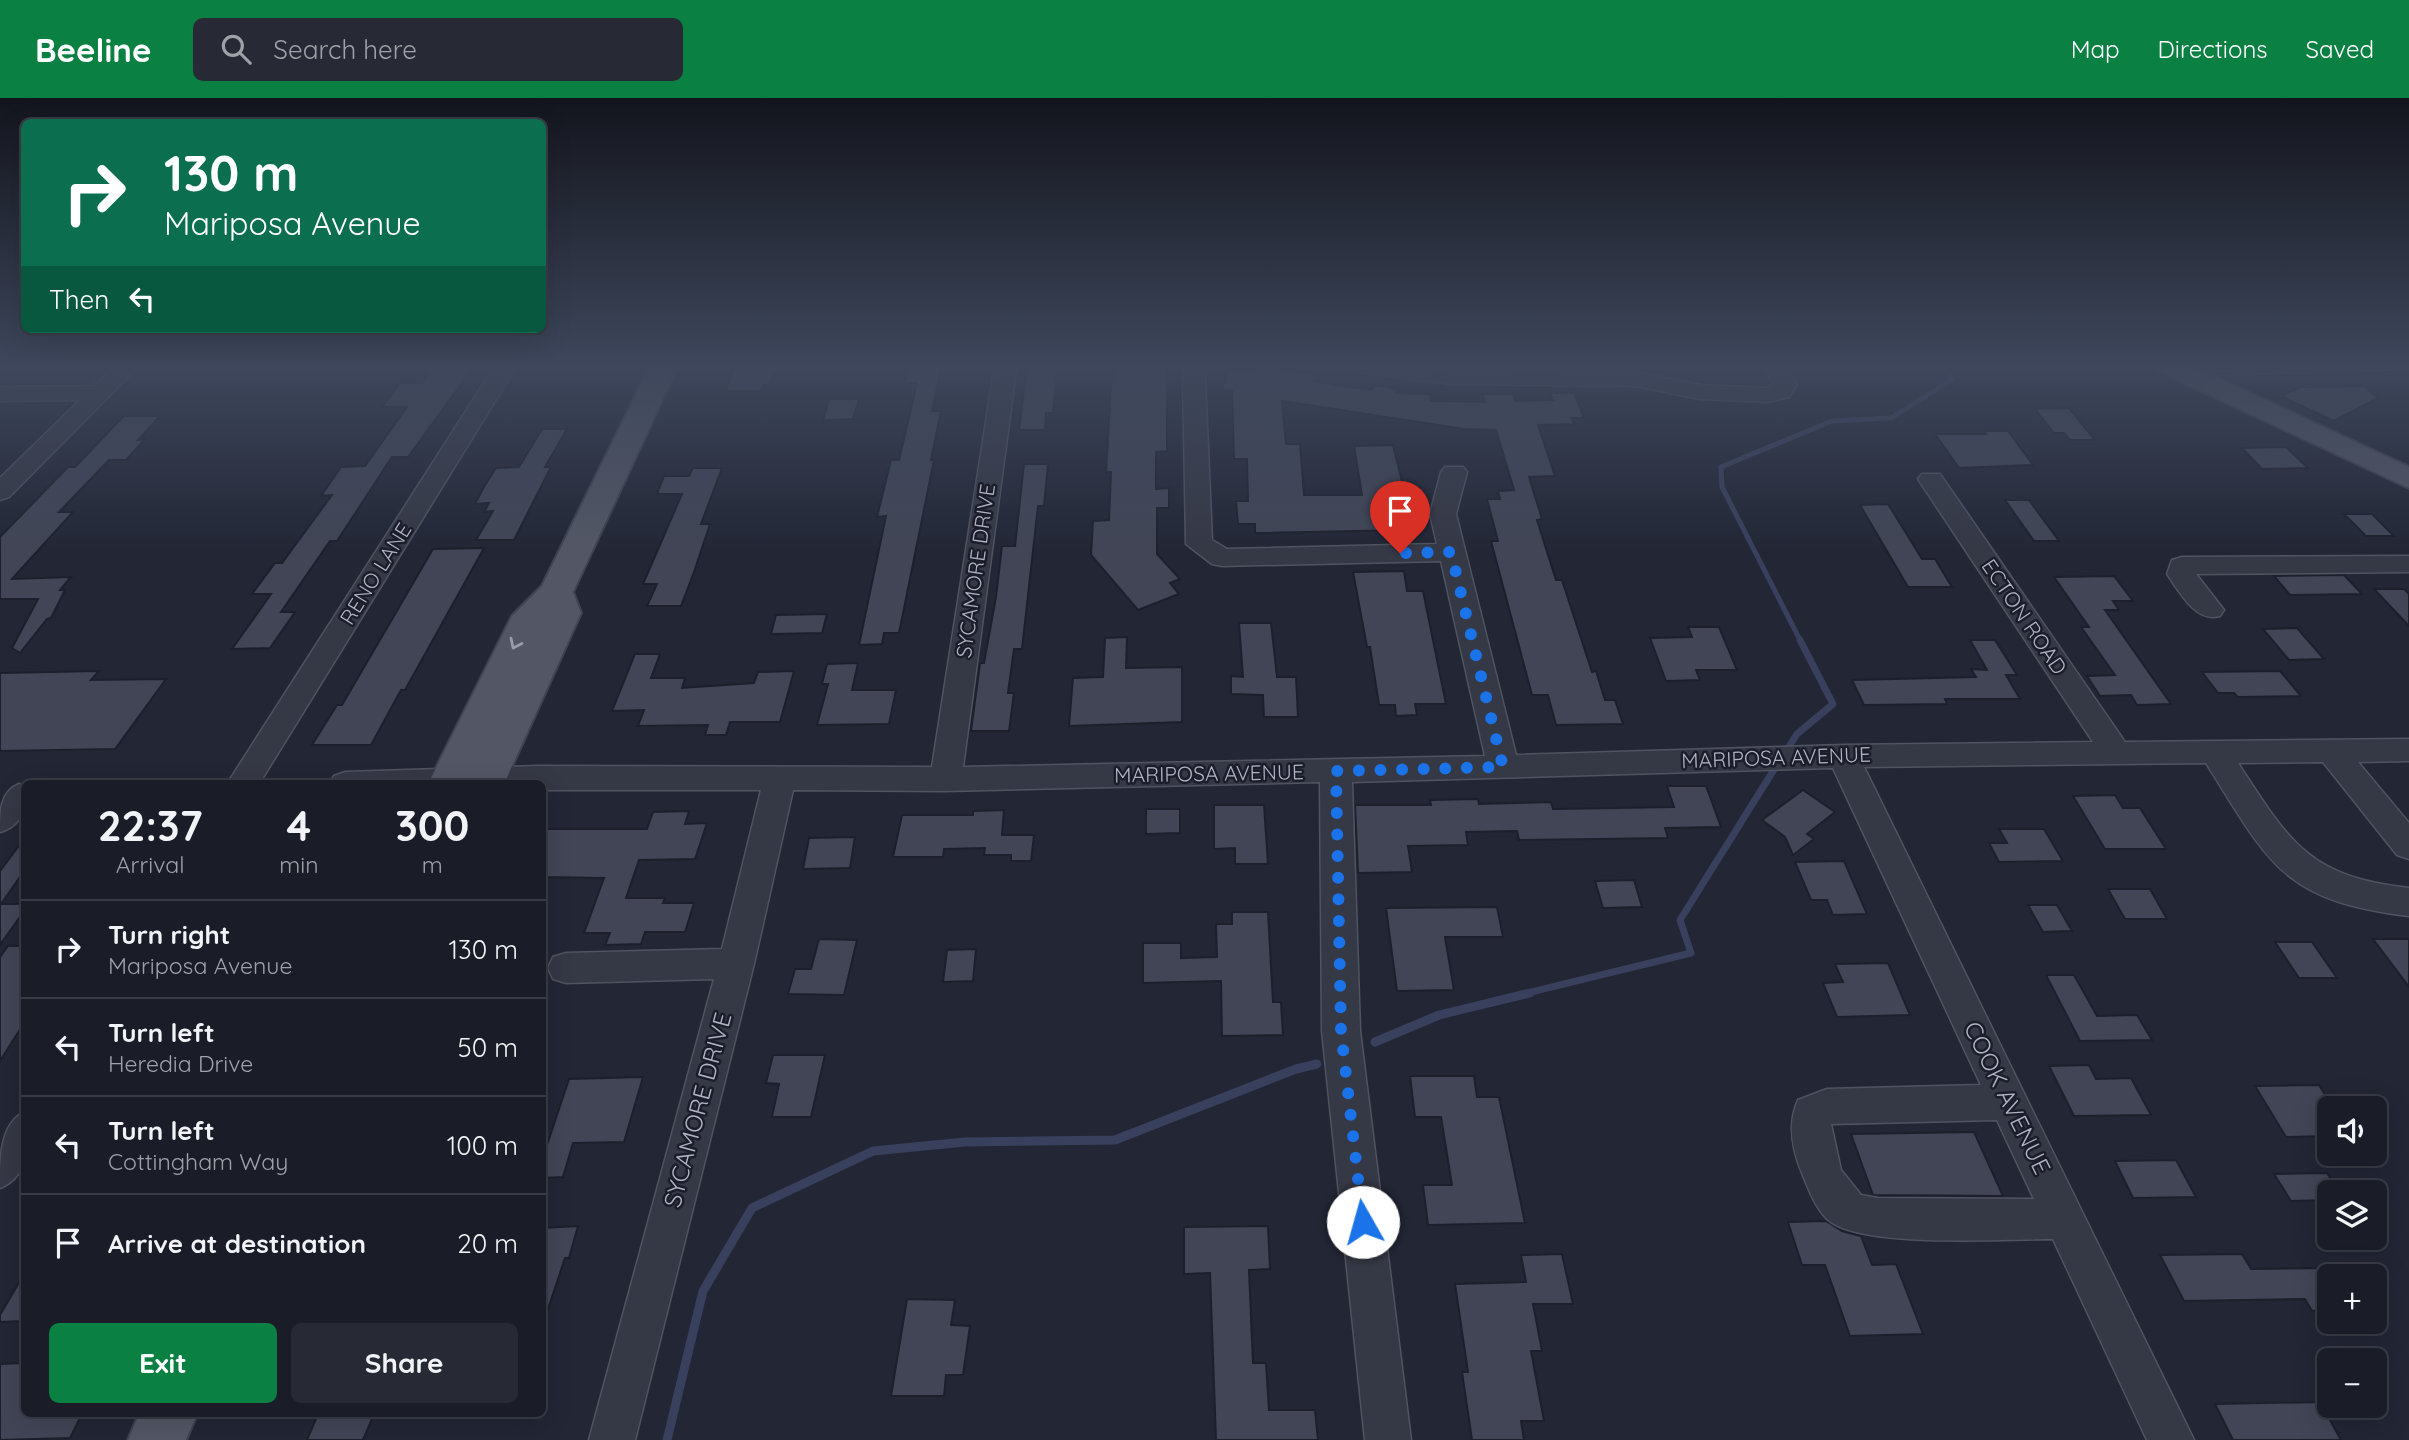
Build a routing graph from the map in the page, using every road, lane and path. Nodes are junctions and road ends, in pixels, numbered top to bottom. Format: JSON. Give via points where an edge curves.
{"nodes":[{"id":1,"x":66,"y":427,"type":"edge"},
{"id":2,"x":468,"y":427,"type":"edge"},
{"id":3,"x":635,"y":427,"type":"edge"},
{"id":4,"x":997,"y":427,"type":"edge"},
{"id":5,"x":1195,"y":427,"type":"edge"},
{"id":6,"x":2299,"y":427,"type":"edge"},
{"id":7,"x":1454,"y":472,"type":"dead end"},
{"id":8,"x":1931,"y":479,"type":"dead end"},
{"id":9,"x":2409,"y":479,"type":"edge"},
{"id":10,"x":0,"y":492,"type":"edge"},
{"id":11,"x":1451,"y":552,"type":"junction"},
{"id":12,"x":2409,"y":565,"type":"edge"},
{"id":13,"x":2210,"y":610,"type":"dead end"},
{"id":14,"x":2409,"y":750,"type":"edge"},
{"id":15,"x":2331,"y":751,"type":"junction"},
{"id":16,"x":2215,"y":752,"type":"junction"},
{"id":17,"x":2117,"y":754,"type":"junction"},
{"id":18,"x":1832,"y":756,"type":"junction"},
{"id":19,"x":1503,"y":767,"type":"junction"},
{"id":20,"x":1336,"y":771,"type":"junction"},
{"id":21,"x":946,"y":779,"type":"junction"},
{"id":22,"x":246,"y":780,"type":"edge"},
{"id":23,"x":468,"y":780,"type":"edge"},
{"id":24,"x":779,"y":780,"type":"junction"},
{"id":25,"x":546,"y":781,"type":"edge"},
{"id":26,"x":2409,"y":846,"type":"edge"},
{"id":27,"x":2409,"y":902,"type":"edge"},
{"id":28,"x":736,"y":964,"type":"junction"},
{"id":29,"x":566,"y":968,"type":"dead end"},
{"id":30,"x":2008,"y":1102,"type":"junction"},
{"id":31,"x":21,"y":1135,"type":"edge"},
{"id":32,"x":0,"y":1169,"type":"edge"},
{"id":33,"x":2065,"y":1219,"type":"junction"},
{"id":34,"x":168,"y":1417,"type":"edge"},
{"id":35,"x":156,"y":1440,"type":"edge"},
{"id":36,"x":611,"y":1440,"type":"edge"},
{"id":37,"x":1388,"y":1440,"type":"edge"},
{"id":38,"x":2171,"y":1440,"type":"edge"}],
"edges":[{"from":1,"to":10,"type":"street"},
{"from":2,"to":22,"type":"street","name":"RENO LANE"},
{"from":3,"to":23,"type":"main road","via":[[556,592],[564,612]]},
{"from":4,"to":21,"type":"street","name":"SYCAMORE DRIVE"},
{"from":5,"to":11,"type":"street","via":[[1199,544],[1222,558]]},
{"from":6,"to":9,"type":"main road"},
{"from":7,"to":11,"type":"street","via":[[1443,514]]},
{"from":8,"to":17,"type":"street","name":"ECTON ROAD"},
{"from":11,"to":19,"type":"street"},
{"from":12,"to":13,"type":"street","via":[[2182,566],[2181,574]]},
{"from":14,"to":15,"type":"street","name":"MARIPOSA AVENUE"},
{"from":15,"to":16,"type":"street","name":"MARIPOSA AVENUE"},
{"from":15,"to":26,"type":"street"},
{"from":16,"to":17,"type":"street","name":"MARIPOSA AVENUE"},
{"from":16,"to":27,"type":"street","via":[[2290,862],[2315,878],[2365,898]]},
{"from":17,"to":18,"type":"street","name":"MARIPOSA AVENUE"},
{"from":18,"to":19,"type":"street","name":"MARIPOSA AVENUE"},
{"from":18,"to":30,"type":"street","name":"COOK AVENUE"},
{"from":19,"to":20,"type":"street","name":"MARIPOSA AVENUE"},
{"from":20,"to":21,"type":"street","name":"MARIPOSA AVENUE"},
{"from":20,"to":37,"type":"street","via":[[1341,1031]]},
{"from":21,"to":24,"type":"street","name":"MARIPOSA AVENUE"},
{"from":24,"to":25,"type":"street","name":"MARIPOSA AVENUE"},
{"from":24,"to":28,"type":"street","name":"SYCAMORE DRIVE"},
{"from":28,"to":29,"type":"street"},
{"from":28,"to":36,"type":"street","name":"SYCAMORE DRIVE"},
{"from":30,"to":33,"type":"street","name":"COOK AVENUE"},
{"from":30,"to":33,"type":"street","via":[[1827,1107],[1812,1113],[1808,1127],[1829,1189],[1849,1212],[1878,1218]]},
{"from":31,"to":32,"type":"street"},
{"from":33,"to":38,"type":"street","name":"COOK AVENUE"},
{"from":34,"to":35,"type":"main road"}]}
